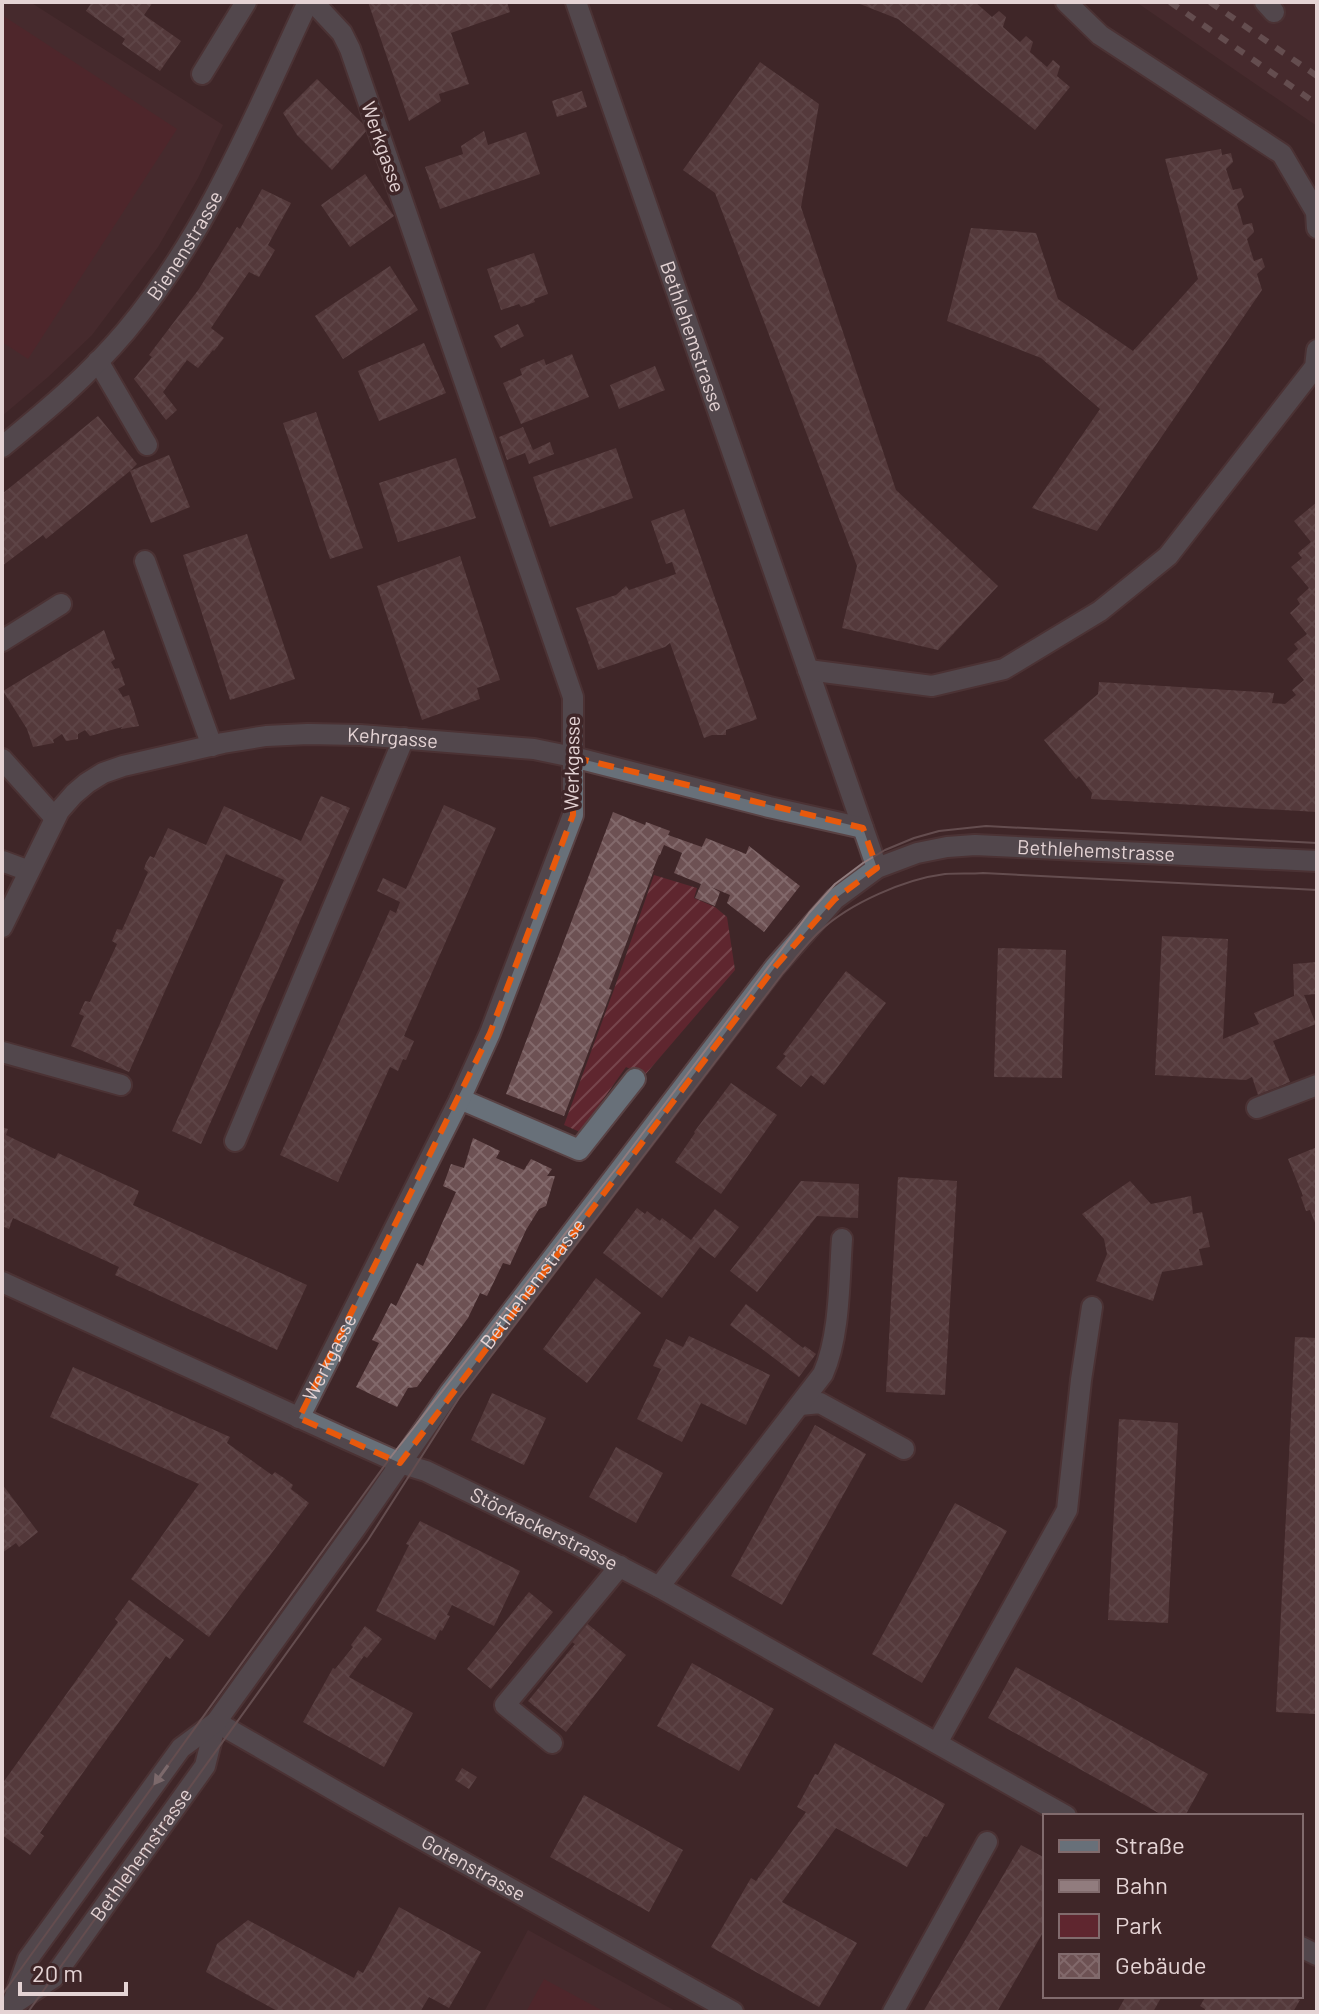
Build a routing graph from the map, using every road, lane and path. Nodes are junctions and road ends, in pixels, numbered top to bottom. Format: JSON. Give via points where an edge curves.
{"nodes":[{"id":1,"x":246,"y":2,"type":"edge"},
{"id":2,"x":311,"y":2,"type":"edge"},
{"id":3,"x":576,"y":2,"type":"edge"},
{"id":4,"x":1066,"y":2,"type":"edge"},
{"id":5,"x":202,"y":74,"type":"dead end"},
{"id":6,"x":1317,"y":228,"type":"edge"},
{"id":7,"x":1317,"y":350,"type":"edge"},
{"id":8,"x":98,"y":361,"type":"junction"},
{"id":9,"x":147,"y":445,"type":"dead end"},
{"id":10,"x":2,"y":447,"type":"edge"},
{"id":11,"x":145,"y":561,"type":"dead end"},
{"id":12,"x":61,"y":604,"type":"dead end"},
{"id":13,"x":2,"y":641,"type":"edge"},
{"id":14,"x":808,"y":670,"type":"junction"},
{"id":15,"x":404,"y":738,"type":"junction"},
{"id":16,"x":212,"y":746,"type":"junction"},
{"id":17,"x":573,"y":757,"type":"junction"},
{"id":18,"x":2,"y":759,"type":"edge"},
{"id":19,"x":55,"y":818,"type":"junction"},
{"id":20,"x":863,"y":828,"type":"junction"},
{"id":21,"x":2,"y":861,"type":"edge"},
{"id":22,"x":1317,"y":861,"type":"edge"},
{"id":23,"x":877,"y":868,"type":"junction"},
{"id":24,"x":29,"y":871,"type":"junction"},
{"id":25,"x":2,"y":927,"type":"edge"},
{"id":26,"x":2,"y":1052,"type":"edge"},
{"id":27,"x":635,"y":1079,"type":"dead end"},
{"id":28,"x":121,"y":1085,"type":"dead end"},
{"id":29,"x":1317,"y":1085,"type":"edge"},
{"id":30,"x":460,"y":1099,"type":"junction"},
{"id":31,"x":1257,"y":1108,"type":"dead end"},
{"id":32,"x":235,"y":1141,"type":"dead end"},
{"id":33,"x":842,"y":1239,"type":"dead end"},
{"id":34,"x":2,"y":1282,"type":"edge"},
{"id":35,"x":1092,"y":1307,"type":"dead end"},
{"id":36,"x":800,"y":1405,"type":"junction"},
{"id":37,"x":299,"y":1418,"type":"junction"},
{"id":38,"x":904,"y":1449,"type":"dead end"},
{"id":39,"x":400,"y":1463,"type":"junction"},
{"id":40,"x":620,"y":1566,"type":"junction"},
{"id":41,"x":659,"y":1587,"type":"junction"},
{"id":42,"x":216,"y":1722,"type":"junction"},
{"id":43,"x":552,"y":1743,"type":"dead end"},
{"id":44,"x":937,"y":1743,"type":"junction"},
{"id":45,"x":1062,"y":1814,"type":"edge"},
{"id":46,"x":987,"y":1842,"type":"dead end"},
{"id":47,"x":10,"y":2009,"type":"edge"},
{"id":48,"x":733,"y":2012,"type":"edge"},
{"id":49,"x":893,"y":2012,"type":"edge"}],
"edges":[{"from":1,"to":5,"type":"street"},
{"from":2,"to":8,"type":"street","name":"Bienenstrasse","via":[[219,190],[169,273]]},
{"from":2,"to":17,"type":"street","name":"Werkgasse","via":[[342,33],[350,49],[573,697]]},
{"from":3,"to":14,"type":"street","name":"Bethlehemstrasse"},
{"from":4,"to":6,"type":"street","via":[[1100,35],[1282,154],[1316,212]]},
{"from":7,"to":14,"type":"street","via":[[1315,367],[1168,556],[1100,611],[1004,669],[932,686]]},
{"from":8,"to":9,"type":"street"},
{"from":8,"to":10,"type":"street","name":"Bienenstrasse"},
{"from":11,"to":16,"type":"street"},
{"from":12,"to":13,"type":"street"},
{"from":14,"to":20,"type":"street","name":"Bethlehemstrasse"},
{"from":15,"to":16,"type":"street","name":"Kehrgasse","via":[[308,734]]},
{"from":15,"to":17,"type":"street","name":"Kehrgasse"},
{"from":15,"to":32,"type":"street"},
{"from":16,"to":19,"type":"street","name":"Kehrgasse","via":[[103,773],[74,794]]},
{"from":17,"to":20,"type":"street","name":"Kehrgasse"},
{"from":17,"to":30,"type":"street","name":"Werkgasse","via":[[573,815]]},
{"from":18,"to":19,"type":"street"},
{"from":19,"to":24,"type":"street","name":"Kehrgasse"},
{"from":20,"to":23,"type":"street","name":"Bethlehemstrasse"},
{"from":21,"to":24,"type":"street"},
{"from":22,"to":23,"type":"street","name":"Bethlehemstrasse","via":[[975,845],[917,853]]},
{"from":23,"to":39,"type":"street","name":"Bethlehemstrasse","via":[[835,899],[775,967]]},
{"from":24,"to":25,"type":"street","name":"Kehrgasse"},
{"from":26,"to":28,"type":"street"},
{"from":27,"to":30,"type":"street","via":[[579,1150]]},
{"from":29,"to":31,"type":"street"},
{"from":30,"to":37,"type":"street","name":"Werkgasse"},
{"from":33,"to":36,"type":"street","via":[[830,1360]]},
{"from":34,"to":37,"type":"street","name":"Stöckackerstrasse"},
{"from":35,"to":44,"type":"street","via":[[1067,1510]]},
{"from":36,"to":38,"type":"street","via":[[820,1403]]},
{"from":36,"to":41,"type":"street"},
{"from":37,"to":39,"type":"street","name":"Stöckackerstrasse"},
{"from":39,"to":40,"type":"street","name":"Stöckackerstrasse"},
{"from":39,"to":42,"type":"street","name":"Bethlehemstrasse"},
{"from":40,"to":41,"type":"street","name":"Stöckackerstrasse"},
{"from":40,"to":43,"type":"street","via":[[505,1705]]},
{"from":41,"to":44,"type":"street","name":"Stöckackerstrasse"},
{"from":42,"to":47,"type":"street","name":"Bethlehemstrasse","one_way":true,"via":[[181,1748],[28,1959]]},
{"from":42,"to":47,"type":"street","name":"Bethlehemstrasse","via":[[205,1766],[53,1978]]},
{"from":42,"to":48,"type":"street","name":"Gotenstrasse"},
{"from":44,"to":45,"type":"street","name":"Stöckackerstrasse"},
{"from":46,"to":49,"type":"street"}]}
